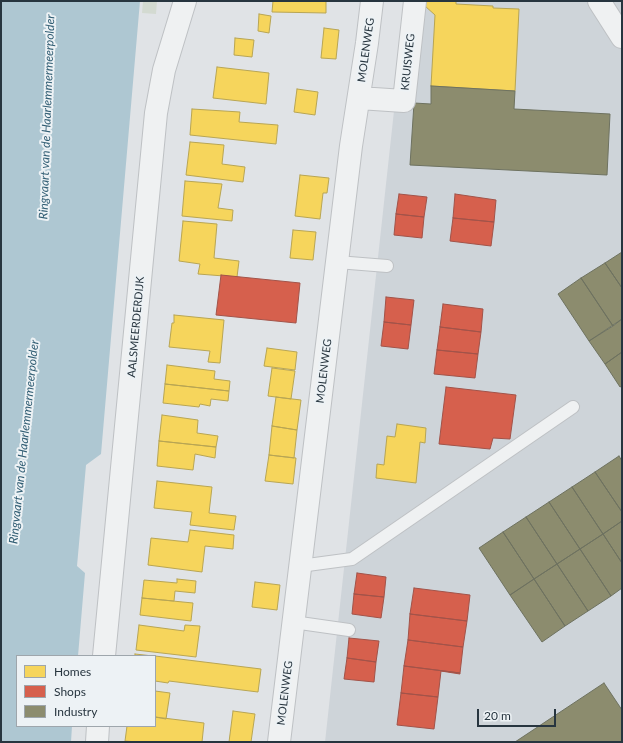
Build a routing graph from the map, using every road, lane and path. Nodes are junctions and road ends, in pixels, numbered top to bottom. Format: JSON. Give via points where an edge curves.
{"nodes":[{"id":1,"x":185,"y":1,"type":"edge"},
{"id":2,"x":372,"y":1,"type":"edge"},
{"id":3,"x":415,"y":1,"type":"edge"},
{"id":4,"x":599,"y":1,"type":"edge"},
{"id":5,"x":622,"y":37,"type":"edge"},
{"id":6,"x":359,"y":98,"type":"junction"},
{"id":7,"x":337,"y":262,"type":"junction"},
{"id":8,"x":387,"y":266,"type":"dead end"},
{"id":9,"x":573,"y":407,"type":"dead end"},
{"id":10,"x":300,"y":566,"type":"junction"},
{"id":11,"x":293,"y":622,"type":"junction"},
{"id":12,"x":349,"y":630,"type":"dead end"},
{"id":13,"x":104,"y":655,"type":"edge"},
{"id":14,"x":98,"y":727,"type":"edge"},
{"id":15,"x":97,"y":742,"type":"edge"},
{"id":16,"x":279,"y":742,"type":"edge"}],
"edges":[{"from":1,"to":13,"type":"street","name":"AALSMEERDERDIJK","via":[[164,70],[156,113]]},
{"from":2,"to":6,"type":"street","name":"MOLENWEG"},
{"from":3,"to":6,"type":"street","name":"KRUISWEG","via":[[404,101]]},
{"from":4,"to":5,"type":"street"},
{"from":6,"to":7,"type":"street","name":"MOLENWEG"},
{"from":7,"to":8,"type":"lane"},
{"from":7,"to":10,"type":"street","name":"MOLENWEG"},
{"from":9,"to":10,"type":"lane","via":[[352,559]]},
{"from":10,"to":11,"type":"street","name":"MOLENWEG"},
{"from":11,"to":12,"type":"lane"},
{"from":11,"to":16,"type":"street","name":"MOLENWEG"},
{"from":14,"to":15,"type":"street"}]}
